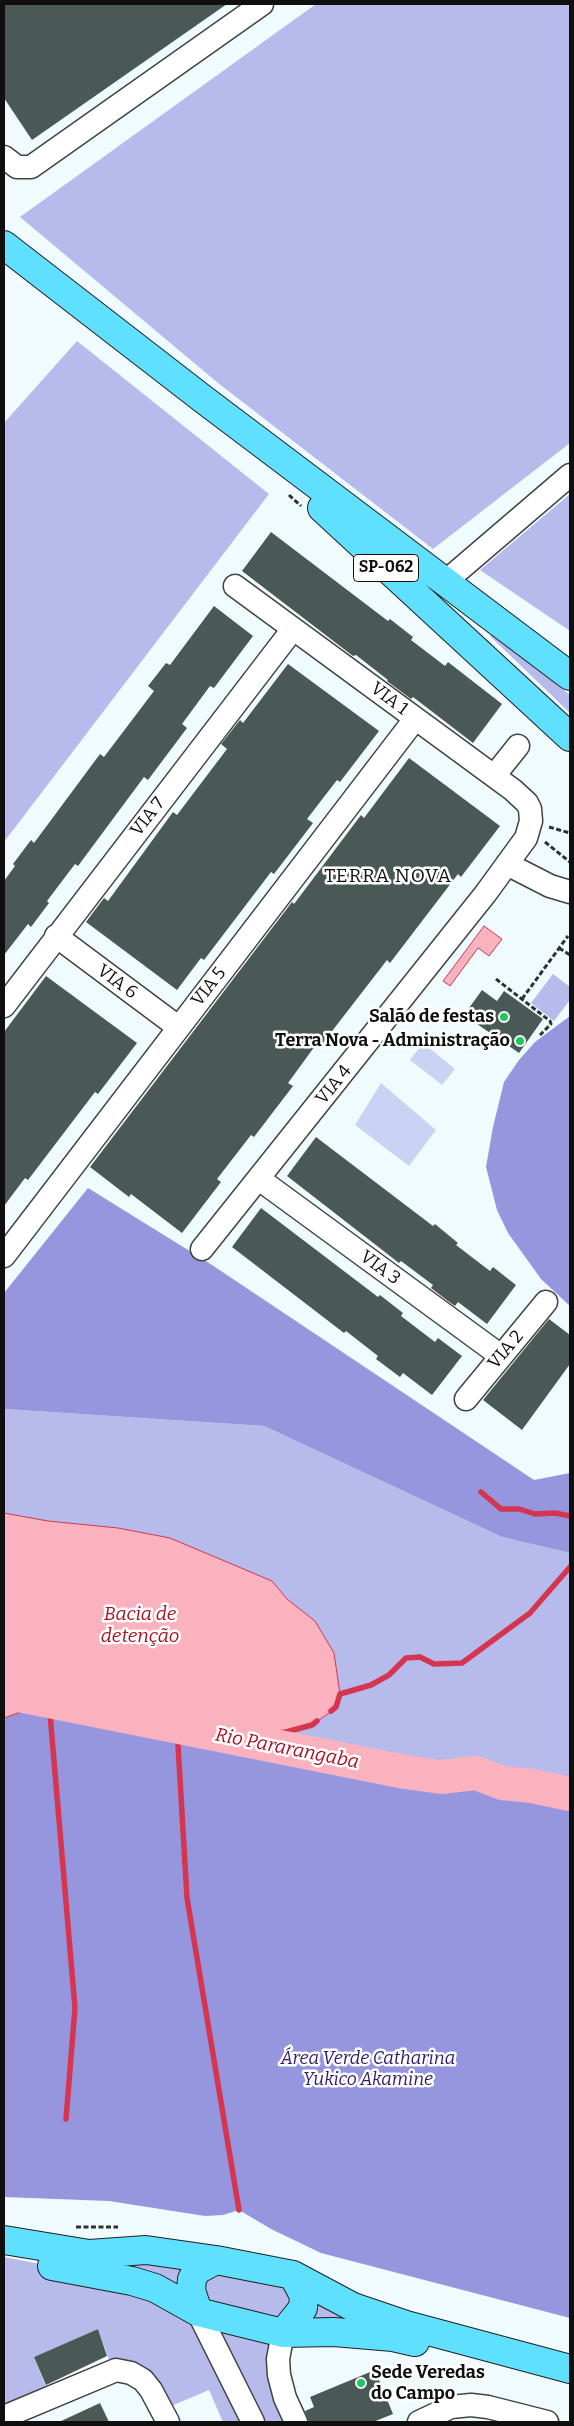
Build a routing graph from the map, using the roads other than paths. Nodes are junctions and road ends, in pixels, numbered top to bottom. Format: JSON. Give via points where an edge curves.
{"nodes":[{"id":1,"x":262,"y":4,"type":"edge"},
{"id":2,"x":4,"y":157,"type":"edge"},
{"id":3,"x":4,"y":245,"type":"edge"},
{"id":4,"x":203,"y":399,"type":"junction"},
{"id":5,"x":570,"y":475,"type":"edge"},
{"id":6,"x":445,"y":582,"type":"junction"},
{"id":7,"x":235,"y":586,"type":"dead end"},
{"id":8,"x":293,"y":629,"type":"junction"},
{"id":9,"x":570,"y":676,"type":"edge"},
{"id":10,"x":415,"y":719,"type":"junction"},
{"id":11,"x":570,"y":736,"type":"edge"},
{"id":12,"x":518,"y":746,"type":"dead end"},
{"id":13,"x":494,"y":776,"type":"junction"},
{"id":14,"x":530,"y":825,"type":"joint"},
{"id":15,"x":512,"y":858,"type":"junction"},
{"id":16,"x":570,"y":878,"type":"edge"},
{"id":17,"x":570,"y":892,"type":"edge"},
{"id":18,"x":56,"y":936,"type":"junction"},
{"id":19,"x":4,"y":1006,"type":"edge"},
{"id":20,"x":178,"y":1027,"type":"junction"},
{"id":21,"x":258,"y":1179,"type":"junction"},
{"id":22,"x":202,"y":1248,"type":"dead end"},
{"id":23,"x":4,"y":1256,"type":"edge"},
{"id":24,"x":546,"y":1302,"type":"dead end"},
{"id":25,"x":501,"y":1356,"type":"junction"},
{"id":26,"x":466,"y":1399,"type":"dead end"},
{"id":27,"x":4,"y":2240,"type":"edge"},
{"id":28,"x":4,"y":2258,"type":"edge"},
{"id":29,"x":216,"y":2260,"type":"junction"},
{"id":30,"x":293,"y":2274,"type":"junction"},
{"id":31,"x":198,"y":2312,"type":"junction"},
{"id":32,"x":283,"y":2333,"type":"junction"},
{"id":33,"x":570,"y":2369,"type":"edge"},
{"id":34,"x":570,"y":2384,"type":"edge"},
{"id":35,"x":4,"y":2417,"type":"edge"},
{"id":36,"x":168,"y":2422,"type":"edge"},
{"id":37,"x":253,"y":2422,"type":"edge"},
{"id":38,"x":296,"y":2422,"type":"edge"},
{"id":39,"x":419,"y":2422,"type":"edge"},
{"id":40,"x":547,"y":2422,"type":"edge"}],
"edges":[{"from":1,"to":2,"type":"street","via":[[31,167],[17,167]]},
{"from":3,"to":4,"type":"main road","number":"SP-062"},
{"from":4,"to":6,"type":"main road","number":"SP-062"},
{"from":4,"to":11,"type":"main road","number":"SP-062"},
{"from":5,"to":6,"type":"street"},
{"from":6,"to":9,"type":"main road","number":"SP-062"},
{"from":7,"to":8,"type":"street","name":"VIA 1"},
{"from":8,"to":10,"type":"street","name":"VIA 1"},
{"from":8,"to":18,"type":"street","name":"VIA 7"},
{"from":10,"to":13,"type":"street","name":"VIA 1"},
{"from":10,"to":20,"type":"street","name":"VIA 5"},
{"from":12,"to":13,"type":"street"},
{"from":13,"to":14,"type":"street","name":"VIA 1","via":[[527,803]]},
{"from":14,"to":15,"type":"street","name":"VIA 4"},
{"from":15,"to":16,"type":"street"},
{"from":15,"to":17,"type":"street","via":[[550,886]]},
{"from":15,"to":21,"type":"street","name":"VIA 4"},
{"from":18,"to":19,"type":"street","name":"VIA 7"},
{"from":18,"to":20,"type":"street","name":"VIA 6"},
{"from":20,"to":23,"type":"street","name":"VIA 5"},
{"from":21,"to":22,"type":"street","name":"VIA 4"},
{"from":21,"to":25,"type":"street","name":"VIA 3"},
{"from":24,"to":25,"type":"street","name":"VIA 2"},
{"from":25,"to":26,"type":"street","name":"VIA 2"},
{"from":27,"to":29,"type":"main road","via":[[89,2254],[146,2250]]},
{"from":28,"to":31,"type":"main road","via":[[132,2281],[155,2288]]},
{"from":29,"to":30,"type":"main road"},
{"from":29,"to":31,"type":"main road","via":[[197,2270],[192,2279],[191,2290]]},
{"from":30,"to":32,"type":"main road","via":[[304,2296],[303,2308]]},
{"from":30,"to":33,"type":"main road","via":[[353,2307],[406,2325]]},
{"from":31,"to":32,"type":"main road"},
{"from":31,"to":37,"type":"street"},
{"from":32,"to":34,"type":"main road","via":[[334,2332],[393,2337]]},
{"from":32,"to":38,"type":"street","via":[[278,2359],[279,2375]]},
{"from":35,"to":36,"type":"street","via":[[116,2370],[143,2380]]},
{"from":39,"to":40,"type":"street","via":[[451,2408],[471,2405],[488,2406]]}]}
